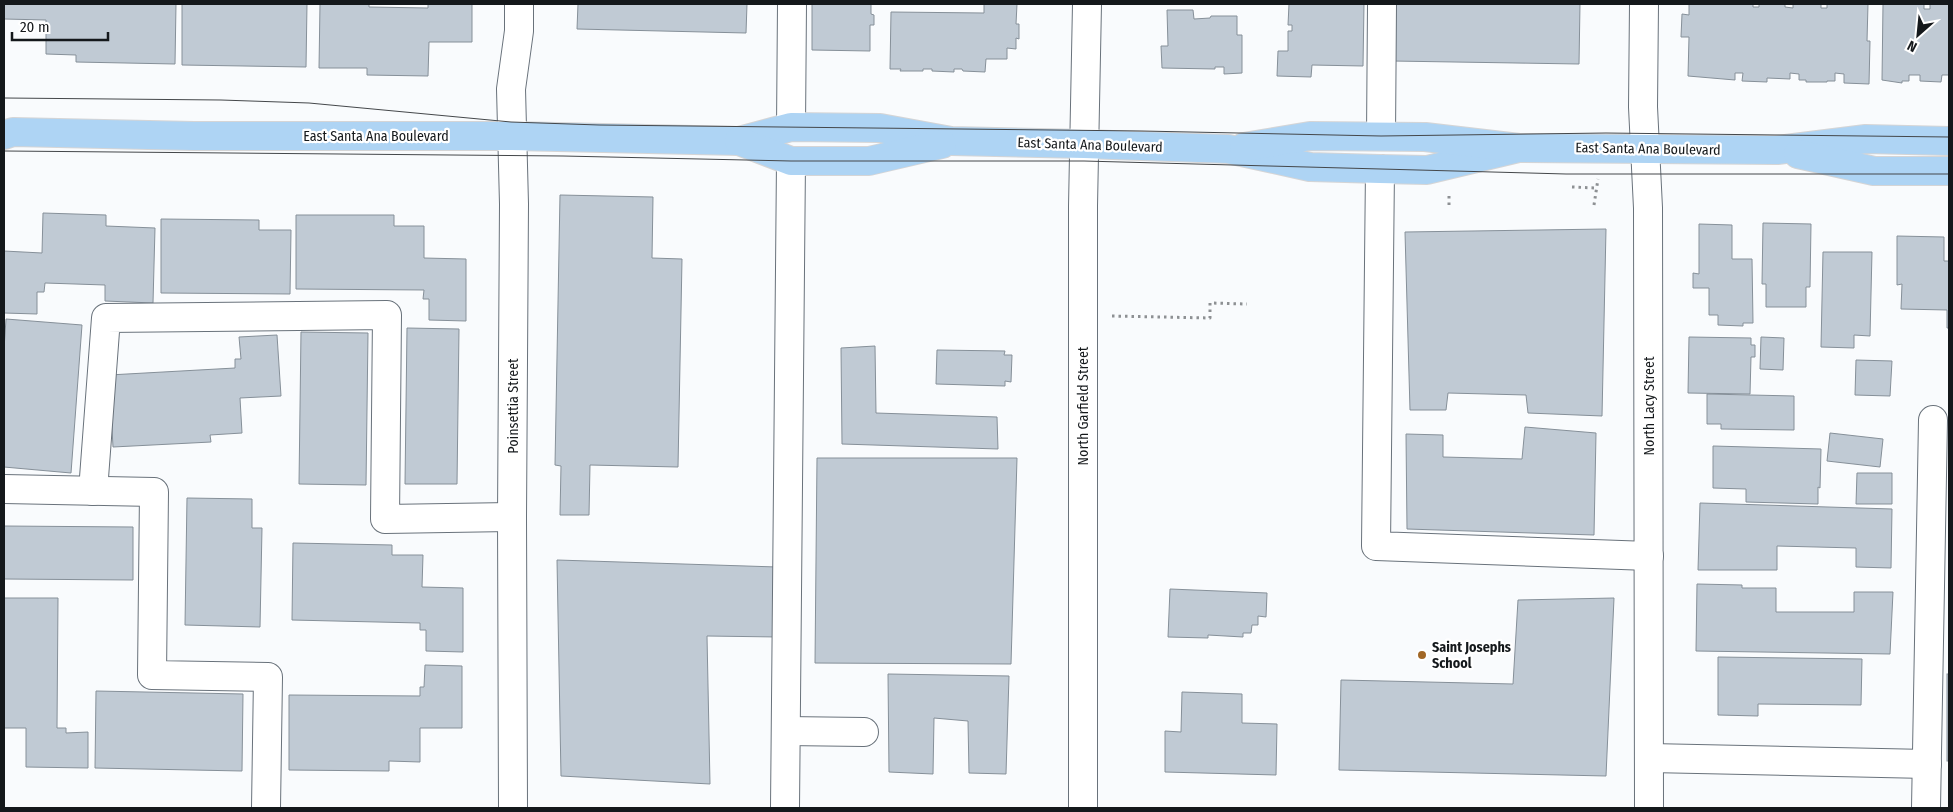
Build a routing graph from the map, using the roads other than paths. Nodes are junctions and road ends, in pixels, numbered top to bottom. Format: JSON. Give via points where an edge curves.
{"nodes":[{"id":1,"x":519,"y":4,"type":"edge"},
{"id":2,"x":792,"y":4,"type":"edge"},
{"id":3,"x":1087,"y":4,"type":"edge"},
{"id":4,"x":1382,"y":4,"type":"edge"},
{"id":5,"x":1644,"y":4,"type":"edge"},
{"id":6,"x":792,"y":127,"type":"junction"},
{"id":7,"x":7,"y":131,"type":"edge"},
{"id":8,"x":512,"y":136,"type":"junction"},
{"id":9,"x":1381,"y":136,"type":"junction"},
{"id":10,"x":739,"y":141,"type":"junction"},
{"id":11,"x":952,"y":141,"type":"junction"},
{"id":12,"x":1949,"y":141,"type":"edge"},
{"id":13,"x":1084,"y":144,"type":"junction"},
{"id":14,"x":1519,"y":148,"type":"junction"},
{"id":15,"x":1645,"y":148,"type":"junction"},
{"id":16,"x":1228,"y":149,"type":"junction"},
{"id":17,"x":1777,"y":150,"type":"junction"},
{"id":18,"x":791,"y":161,"type":"junction"},
{"id":19,"x":1380,"y":169,"type":"junction"},
{"id":20,"x":1949,"y":171,"type":"edge"},
{"id":21,"x":1933,"y":420,"type":"dead end"},
{"id":22,"x":4,"y":489,"type":"edge"},
{"id":23,"x":93,"y":491,"type":"junction"},
{"id":24,"x":512,"y":517,"type":"junction"},
{"id":25,"x":1649,"y":556,"type":"junction"},
{"id":26,"x":786,"y":731,"type":"junction"},
{"id":27,"x":864,"y":732,"type":"dead end"},
{"id":28,"x":1650,"y":758,"type":"junction"},
{"id":29,"x":1927,"y":764,"type":"junction"},
{"id":30,"x":266,"y":808,"type":"edge"},
{"id":31,"x":513,"y":808,"type":"edge"},
{"id":32,"x":785,"y":808,"type":"edge"},
{"id":33,"x":1083,"y":808,"type":"edge"},
{"id":34,"x":1649,"y":808,"type":"edge"},
{"id":35,"x":1926,"y":808,"type":"edge"}],
"edges":[{"from":1,"to":8,"type":"street","name":"Poinsettia Street","via":[[519,31],[511,83]]},
{"from":2,"to":6,"type":"street"},
{"from":3,"to":13,"type":"street","name":"North Garfield Street"},
{"from":4,"to":9,"type":"street"},
{"from":5,"to":15,"type":"street","name":"North Lacy Street"},
{"from":6,"to":10,"type":"main road","name":"East Santa Ana Boulevard"},
{"from":6,"to":11,"type":"main road","name":"East Santa Ana Boulevard","via":[[880,128]]},
{"from":7,"to":8,"type":"main road","name":"East Santa Ana Boulevard","via":[[194,136]]},
{"from":8,"to":10,"type":"main road","name":"East Santa Ana Boulevard"},
{"from":8,"to":24,"type":"street","name":"Poinsettia Street"},
{"from":9,"to":14,"type":"main road","name":"East Santa Ana Boulevard","via":[[1425,137]]},
{"from":9,"to":16,"type":"main road","name":"East Santa Ana Boulevard","via":[[1310,136]]},
{"from":10,"to":18,"type":"main road","name":"East Santa Ana Boulevard"},
{"from":11,"to":13,"type":"main road","name":"East Santa Ana Boulevard"},
{"from":11,"to":18,"type":"main road","name":"East Santa Ana Boulevard","via":[[869,161]]},
{"from":12,"to":17,"type":"main road","name":"East Santa Ana Boulevard","via":[[1866,139]]},
{"from":13,"to":16,"type":"main road","name":"East Santa Ana Boulevard"},
{"from":13,"to":33,"type":"street","name":"North Garfield Street"},
{"from":14,"to":15,"type":"main road","name":"East Santa Ana Boulevard"},
{"from":14,"to":19,"type":"main road","name":"East Santa Ana Boulevard","via":[[1426,170]]},
{"from":15,"to":17,"type":"main road","name":"East Santa Ana Boulevard"},
{"from":15,"to":25,"type":"street","name":"North Lacy Street"},
{"from":16,"to":19,"type":"main road","name":"East Santa Ana Boulevard","via":[[1310,167]]},
{"from":17,"to":20,"type":"main road","name":"East Santa Ana Boulevard","via":[[1874,171]]},
{"from":18,"to":26,"type":"street"},
{"from":19,"to":25,"type":"street","via":[[1376,546]]},
{"from":21,"to":29,"type":"street"},
{"from":22,"to":23,"type":"street"},
{"from":23,"to":24,"type":"street","via":[[106,318],[387,315],[386,518]]},
{"from":23,"to":30,"type":"street","via":[[154,492],[152,674],[268,677]]},
{"from":24,"to":31,"type":"street","name":"Poinsettia Street"},
{"from":25,"to":28,"type":"street","name":"North Lacy Street"},
{"from":26,"to":27,"type":"street"},
{"from":26,"to":32,"type":"street"},
{"from":28,"to":29,"type":"street"},
{"from":28,"to":34,"type":"street","name":"North Lacy Street"},
{"from":29,"to":35,"type":"street"}]}
